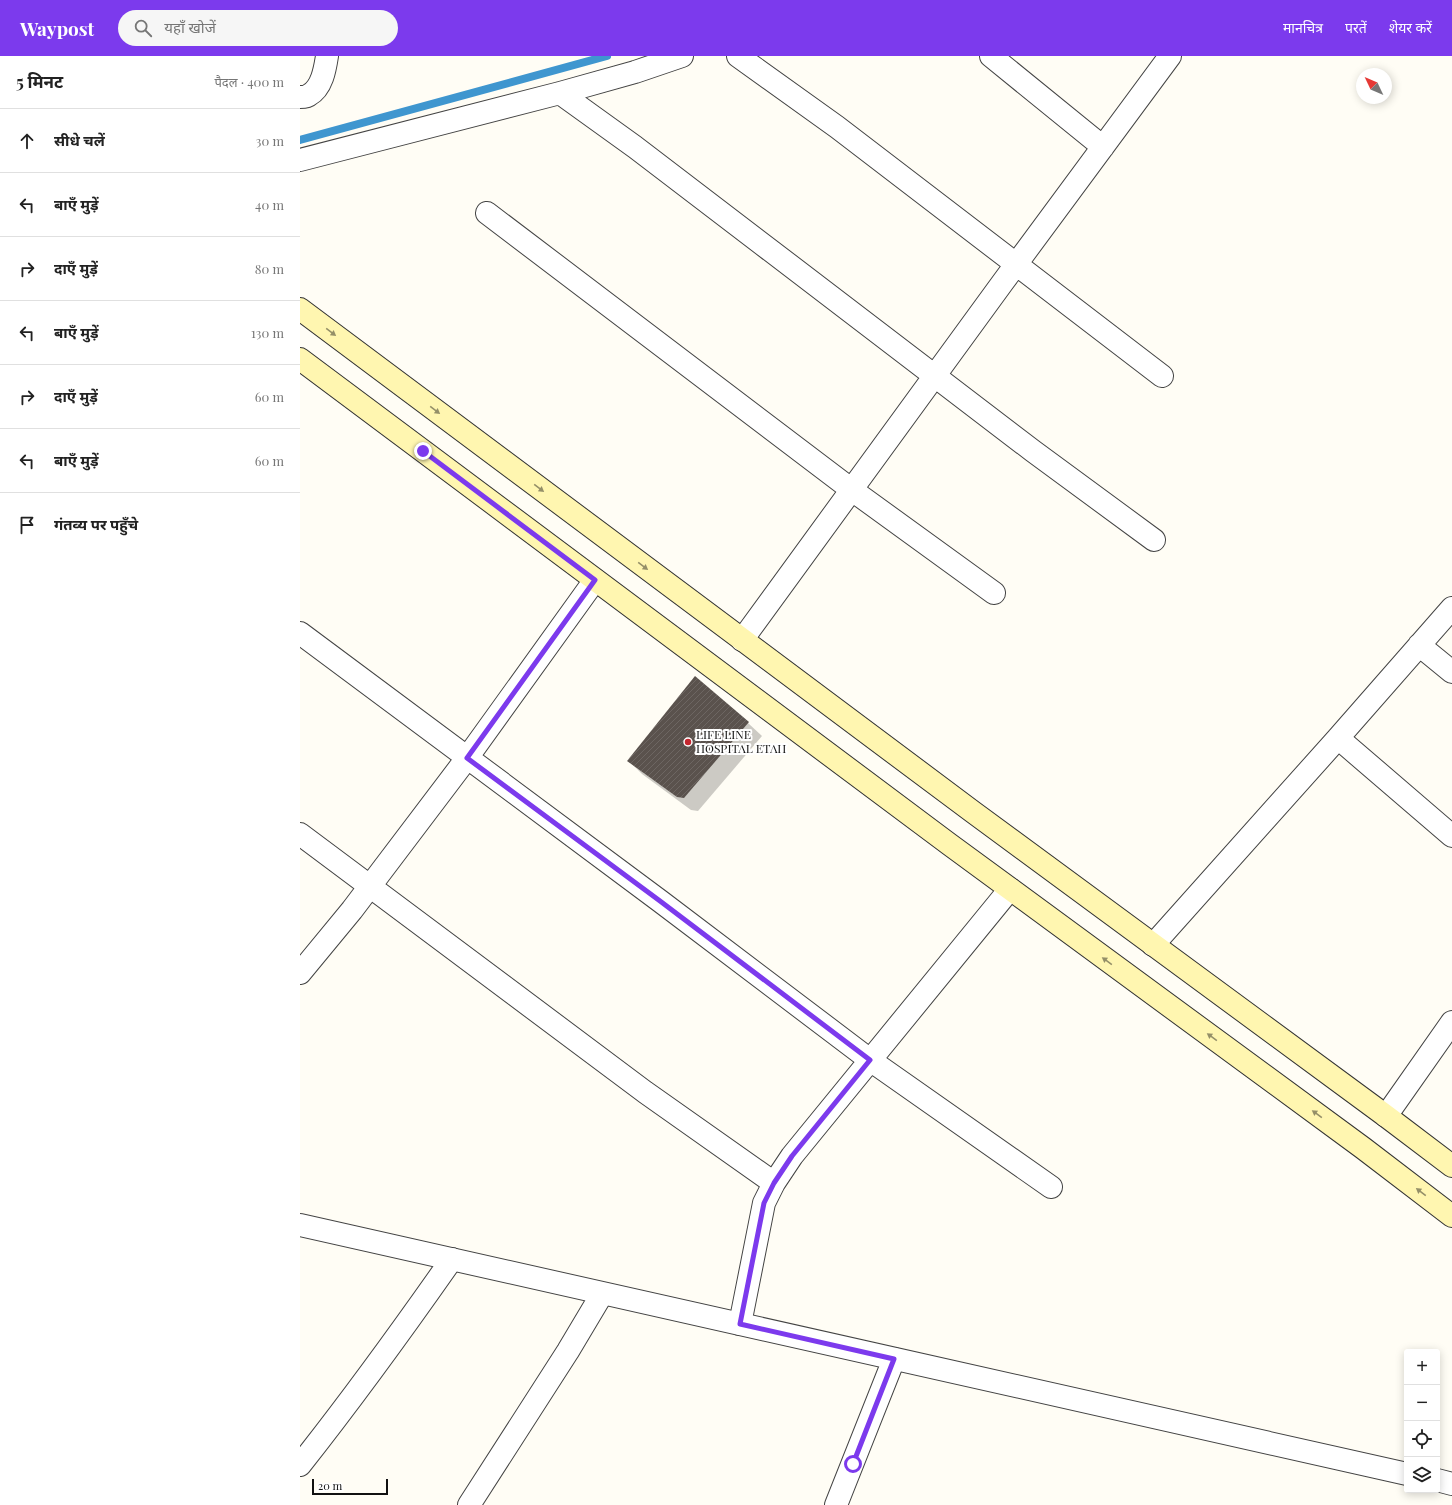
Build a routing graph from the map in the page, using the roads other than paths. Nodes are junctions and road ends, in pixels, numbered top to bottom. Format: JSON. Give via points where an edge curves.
{"nodes":[{"id":1,"x":327,"y":56,"type":"edge"},
{"id":2,"x":682,"y":56,"type":"edge"},
{"id":3,"x":738,"y":56,"type":"edge"},
{"id":4,"x":992,"y":56,"type":"edge"},
{"id":5,"x":1170,"y":56,"type":"edge"},
{"id":6,"x":560,"y":93,"type":"junction"},
{"id":7,"x":300,"y":97,"type":"edge"},
{"id":8,"x":1103,"y":147,"type":"junction"},
{"id":9,"x":300,"y":160,"type":"edge"},
{"id":10,"x":487,"y":213,"type":"dead end"},
{"id":11,"x":1016,"y":264,"type":"junction"},
{"id":12,"x":300,"y":309,"type":"edge"},
{"id":13,"x":300,"y":358,"type":"edge"},
{"id":14,"x":935,"y":375,"type":"junction"},
{"id":15,"x":1162,"y":376,"type":"dead end"},
{"id":16,"x":852,"y":490,"type":"junction"},
{"id":17,"x":1154,"y":540,"type":"dead end"},
{"id":18,"x":595,"y":580,"type":"junction"},
{"id":19,"x":994,"y":593,"type":"dead end"},
{"id":20,"x":1452,"y":608,"type":"edge"},
{"id":21,"x":300,"y":633,"type":"edge"},
{"id":22,"x":742,"y":640,"type":"junction"},
{"id":23,"x":1420,"y":645,"type":"junction"},
{"id":24,"x":1452,"y":672,"type":"edge"},
{"id":25,"x":1338,"y":738,"type":"junction"},
{"id":26,"x":467,"y":758,"type":"junction"},
{"id":27,"x":300,"y":834,"type":"edge"},
{"id":28,"x":1452,"y":836,"type":"edge"},
{"id":29,"x":370,"y":886,"type":"junction"},
{"id":30,"x":1010,"y":889,"type":"junction"},
{"id":31,"x":1153,"y":945,"type":"junction"},
{"id":32,"x":300,"y":973,"type":"edge"},
{"id":33,"x":1452,"y":1022,"type":"edge"},
{"id":34,"x":870,"y":1060,"type":"junction"},
{"id":35,"x":1386,"y":1116,"type":"junction"},
{"id":36,"x":1452,"y":1166,"type":"edge"},
{"id":37,"x":774,"y":1183,"type":"junction"},
{"id":38,"x":1050,"y":1187,"type":"dead end"},
{"id":39,"x":1452,"y":1216,"type":"edge"},
{"id":40,"x":300,"y":1225,"type":"edge"},
{"id":41,"x":452,"y":1259,"type":"junction"},
{"id":42,"x":602,"y":1294,"type":"junction"},
{"id":43,"x":740,"y":1324,"type":"junction"},
{"id":44,"x":894,"y":1359,"type":"junction"},
{"id":45,"x":300,"y":1465,"type":"edge"},
{"id":46,"x":1404,"y":1473,"type":"edge"},
{"id":47,"x":1440,"y":1481,"type":"edge"},
{"id":48,"x":1452,"y":1484,"type":"edge"},
{"id":49,"x":469,"y":1505,"type":"edge"},
{"id":50,"x":836,"y":1505,"type":"edge"}],
"edges":[{"from":1,"to":7,"type":"street","via":[[322,80],[317,88],[309,96]]},
{"from":2,"to":6,"type":"street"},
{"from":3,"to":11,"type":"street","via":[[837,127]]},
{"from":4,"to":8,"type":"street"},
{"from":5,"to":8,"type":"street"},
{"from":6,"to":9,"type":"street"},
{"from":6,"to":14,"type":"street"},
{"from":8,"to":11,"type":"street"},
{"from":10,"to":16,"type":"street"},
{"from":11,"to":14,"type":"street"},
{"from":11,"to":15,"type":"street"},
{"from":12,"to":22,"type":"main road","one_way":true},
{"from":13,"to":18,"type":"main road"},
{"from":14,"to":16,"type":"street"},
{"from":14,"to":17,"type":"street"},
{"from":16,"to":19,"type":"street"},
{"from":16,"to":22,"type":"street"},
{"from":18,"to":26,"type":"street"},
{"from":18,"to":30,"type":"main road"},
{"from":20,"to":23,"type":"street"},
{"from":21,"to":26,"type":"street"},
{"from":22,"to":31,"type":"main road"},
{"from":23,"to":24,"type":"street"},
{"from":23,"to":25,"type":"street"},
{"from":25,"to":28,"type":"street"},
{"from":25,"to":31,"type":"street"},
{"from":26,"to":29,"type":"street"},
{"from":26,"to":34,"type":"street"},
{"from":27,"to":29,"type":"street"},
{"from":29,"to":32,"type":"street"},
{"from":29,"to":37,"type":"street","via":[[644,1092]]},
{"from":30,"to":34,"type":"street"},
{"from":39,"to":30,"type":"main road","one_way":true},
{"from":31,"to":35,"type":"main road"},
{"from":33,"to":35,"type":"street"},
{"from":34,"to":37,"type":"street","via":[[792,1156]]},
{"from":34,"to":38,"type":"street"},
{"from":35,"to":36,"type":"main road"},
{"from":37,"to":43,"type":"street","via":[[764,1203]]},
{"from":40,"to":41,"type":"street"},
{"from":41,"to":42,"type":"street"},
{"from":41,"to":45,"type":"street"},
{"from":42,"to":43,"type":"street"},
{"from":42,"to":49,"type":"street"},
{"from":43,"to":44,"type":"street"},
{"from":44,"to":46,"type":"street"},
{"from":44,"to":50,"type":"street"},
{"from":47,"to":48,"type":"street"}]}
